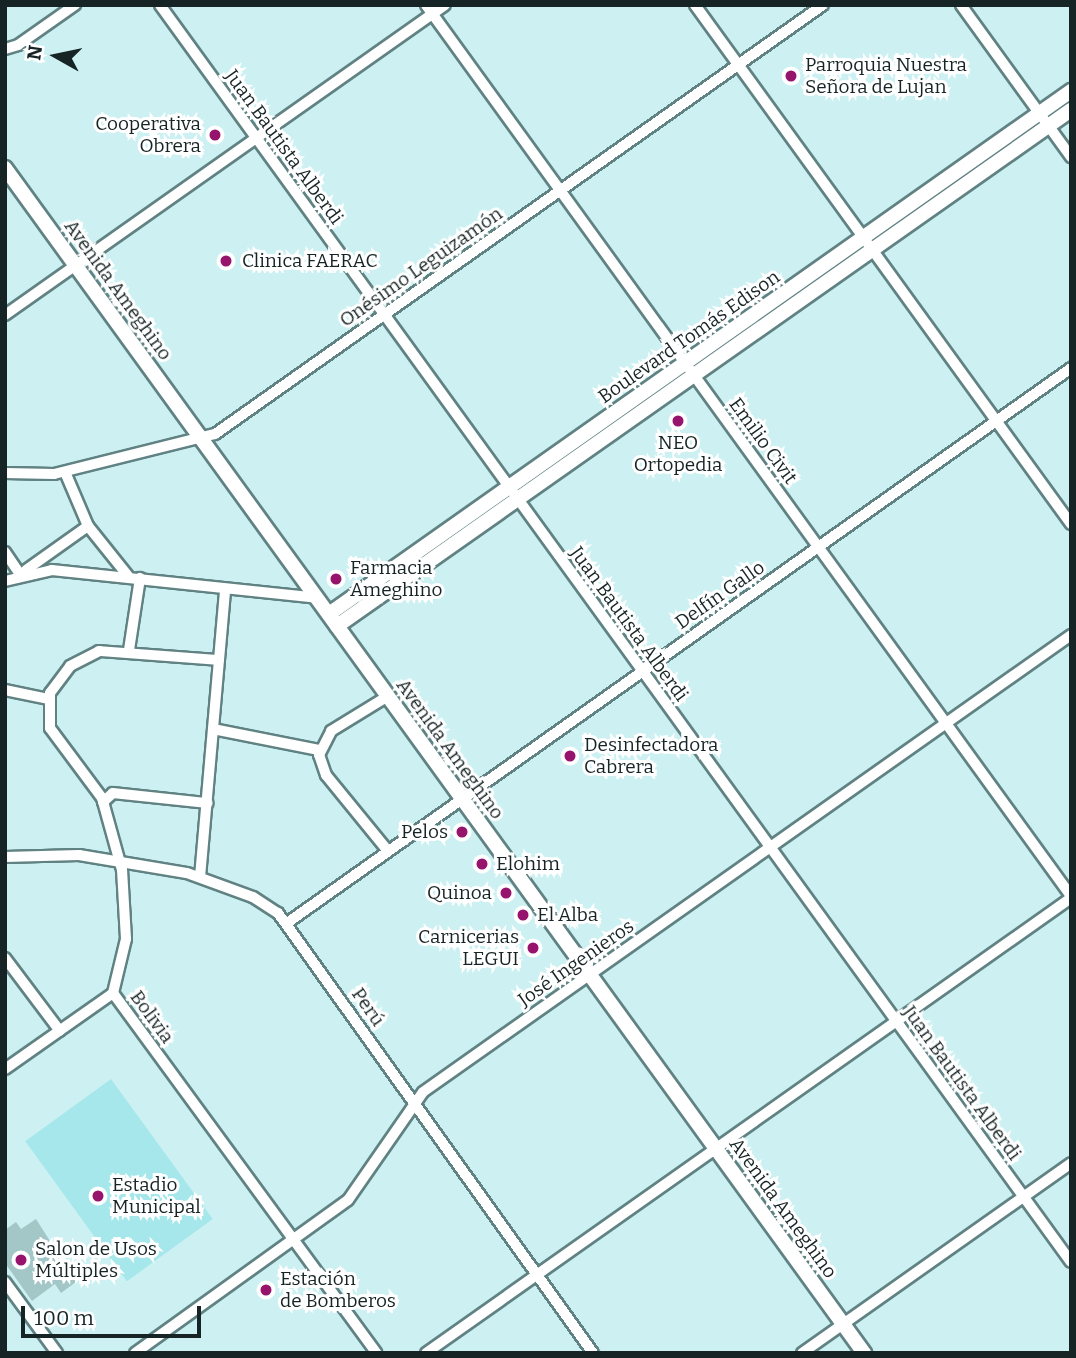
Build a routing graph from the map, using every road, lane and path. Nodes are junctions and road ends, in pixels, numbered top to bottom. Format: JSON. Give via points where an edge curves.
{"nodes":[{"id":1,"x":75,"y":5,"type":"edge"},
{"id":2,"x":160,"y":5,"type":"edge"},
{"id":3,"x":445,"y":5,"type":"edge"},
{"id":4,"x":695,"y":5,"type":"edge"},
{"id":5,"x":823,"y":5,"type":"edge"},
{"id":6,"x":961,"y":5,"type":"edge"},
{"id":7,"x":430,"y":10,"type":"edge"},
{"id":8,"x":5,"y":49,"type":"edge"},
{"id":9,"x":738,"y":65,"type":"junction"},
{"id":10,"x":1071,"y":91,"type":"edge"},
{"id":11,"x":1071,"y":110,"type":"edge"},
{"id":12,"x":1043,"y":120,"type":"junction"},
{"id":13,"x":256,"y":138,"type":"junction"},
{"id":14,"x":1071,"y":157,"type":"edge"},
{"id":15,"x":5,"y":168,"type":"edge"},
{"id":16,"x":560,"y":190,"type":"junction"},
{"id":17,"x":867,"y":244,"type":"junction"},
{"id":18,"x":76,"y":265,"type":"junction"},
{"id":19,"x":384,"y":314,"type":"junction"},
{"id":20,"x":5,"y":315,"type":"edge"},
{"id":21,"x":1071,"y":368,"type":"edge"},
{"id":22,"x":689,"y":369,"type":"junction"},
{"id":23,"x":996,"y":421,"type":"junction"},
{"id":24,"x":202,"y":439,"type":"junction"},
{"id":25,"x":65,"y":472,"type":"junction"},
{"id":26,"x":5,"y":473,"type":"edge"},
{"id":27,"x":513,"y":493,"type":"junction"},
{"id":28,"x":1071,"y":524,"type":"edge"},
{"id":29,"x":88,"y":526,"type":"junction"},
{"id":30,"x":818,"y":547,"type":"junction"},
{"id":31,"x":5,"y":552,"type":"edge"},
{"id":32,"x":20,"y":574,"type":"junction"},
{"id":33,"x":128,"y":576,"type":"junction"},
{"id":34,"x":140,"y":578,"type":"junction"},
{"id":35,"x":5,"y":581,"type":"edge"},
{"id":36,"x":225,"y":589,"type":"junction"},
{"id":37,"x":317,"y":598,"type":"junction"},
{"id":38,"x":333,"y":620,"type":"junction"},
{"id":39,"x":1071,"y":635,"type":"edge"},
{"id":40,"x":129,"y":650,"type":"junction"},
{"id":41,"x":219,"y":660,"type":"junction"},
{"id":42,"x":642,"y":671,"type":"junction"},
{"id":43,"x":5,"y":690,"type":"edge"},
{"id":44,"x":388,"y":696,"type":"junction"},
{"id":45,"x":49,"y":699,"type":"junction"},
{"id":46,"x":946,"y":723,"type":"junction"},
{"id":47,"x":213,"y":729,"type":"junction"},
{"id":48,"x":319,"y":750,"type":"junction"},
{"id":49,"x":463,"y":799,"type":"junction"},
{"id":50,"x":103,"y":802,"type":"junction"},
{"id":51,"x":206,"y":803,"type":"junction"},
{"id":52,"x":770,"y":848,"type":"junction"},
{"id":53,"x":388,"y":851,"type":"junction"},
{"id":54,"x":5,"y":857,"type":"edge"},
{"id":55,"x":119,"y":860,"type":"junction"},
{"id":56,"x":200,"y":877,"type":"junction"},
{"id":57,"x":1071,"y":897,"type":"edge"},
{"id":58,"x":287,"y":923,"type":"junction"},
{"id":59,"x":5,"y":958,"type":"edge"},
{"id":60,"x":590,"y":974,"type":"junction"},
{"id":61,"x":113,"y":993,"type":"junction"},
{"id":62,"x":896,"y":1021,"type":"junction"},
{"id":63,"x":60,"y":1031,"type":"junction"},
{"id":64,"x":5,"y":1069,"type":"edge"},
{"id":65,"x":417,"y":1105,"type":"junction"},
{"id":66,"x":716,"y":1148,"type":"junction"},
{"id":67,"x":1071,"y":1163,"type":"edge"},
{"id":68,"x":1023,"y":1197,"type":"junction"},
{"id":69,"x":292,"y":1241,"type":"junction"},
{"id":70,"x":1071,"y":1262,"type":"edge"},
{"id":71,"x":537,"y":1274,"type":"junction"},
{"id":72,"x":5,"y":1282,"type":"edge"},
{"id":73,"x":844,"y":1324,"type":"junction"},
{"id":74,"x":53,"y":1351,"type":"edge"},
{"id":75,"x":135,"y":1353,"type":"edge"},
{"id":76,"x":376,"y":1353,"type":"edge"},
{"id":77,"x":426,"y":1353,"type":"edge"},
{"id":78,"x":593,"y":1353,"type":"edge"},
{"id":79,"x":802,"y":1353,"type":"edge"},
{"id":80,"x":864,"y":1353,"type":"edge"}],
"edges":[{"from":1,"to":8,"type":"street","via":[[18,45]]},
{"from":2,"to":13,"type":"street","name":"Juan Bautista Alberdi"},
{"from":3,"to":7,"type":"street"},
{"from":4,"to":9,"type":"street"},
{"from":5,"to":9,"type":"street","name":"Onésimo Leguizamón"},
{"from":6,"to":12,"type":"street"},
{"from":7,"to":13,"type":"street"},
{"from":7,"to":16,"type":"street","name":"Emilio Civit"},
{"from":9,"to":16,"type":"street","name":"Onésimo Leguizamón"},
{"from":9,"to":17,"type":"street"},
{"from":10,"to":12,"type":"main road","name":"Boulevard Tomás Edison"},
{"from":11,"to":12,"type":"main road","name":"Boulevard Tomás Edison"},
{"from":12,"to":14,"type":"street"},
{"from":12,"to":17,"type":"main road","name":"Boulevard Tomás Edison"},
{"from":13,"to":18,"type":"street"},
{"from":13,"to":19,"type":"street","name":"Juan Bautista Alberdi"},
{"from":15,"to":18,"type":"main road","name":"Avenida Ameghino"},
{"from":16,"to":19,"type":"street","name":"Onésimo Leguizamón"},
{"from":16,"to":22,"type":"street","name":"Emilio Civit"},
{"from":17,"to":22,"type":"main road","name":"Boulevard Tomás Edison"},
{"from":17,"to":23,"type":"street"},
{"from":18,"to":20,"type":"street"},
{"from":18,"to":24,"type":"main road","name":"Avenida Ameghino"},
{"from":19,"to":24,"type":"street","name":"Onésimo Leguizamón"},
{"from":19,"to":27,"type":"street","name":"Juan Bautista Alberdi"},
{"from":21,"to":23,"type":"street","name":"Delfín Gallo"},
{"from":22,"to":27,"type":"main road","name":"Boulevard Tomás Edison"},
{"from":22,"to":30,"type":"street","name":"Emilio Civit"},
{"from":23,"to":28,"type":"street"},
{"from":23,"to":30,"type":"street","name":"Delfín Gallo"},
{"from":24,"to":25,"type":"street","name":"Onésimo Leguizamón"},
{"from":24,"to":37,"type":"main road","name":"Avenida Ameghino"},
{"from":25,"to":26,"type":"street","name":"Onésimo Leguizamón","via":[[37,476]]},
{"from":25,"to":29,"type":"street"},
{"from":27,"to":38,"type":"main road","name":"Boulevard Tomás Edison"},
{"from":27,"to":42,"type":"street","name":"Juan Bautista Alberdi"},
{"from":29,"to":32,"type":"street"},
{"from":29,"to":33,"type":"street"},
{"from":30,"to":42,"type":"street","name":"Delfín Gallo"},
{"from":30,"to":46,"type":"street","name":"Emilio Civit"},
{"from":31,"to":32,"type":"street"},
{"from":32,"to":33,"type":"street","via":[[46,569]]},
{"from":32,"to":35,"type":"street"},
{"from":33,"to":34,"type":"street"},
{"from":34,"to":36,"type":"street"},
{"from":34,"to":40,"type":"street"},
{"from":36,"to":37,"type":"street"},
{"from":36,"to":41,"type":"street"},
{"from":37,"to":38,"type":"main road","name":"Avenida Ameghino"},
{"from":38,"to":44,"type":"main road","name":"Avenida Ameghino"},
{"from":39,"to":46,"type":"street","name":"José Ingenieros"},
{"from":40,"to":41,"type":"street"},
{"from":40,"to":45,"type":"street","via":[[105,650],[81,658],[61,676]]},
{"from":41,"to":47,"type":"street"},
{"from":42,"to":49,"type":"street","name":"Delfín Gallo"},
{"from":42,"to":52,"type":"street","name":"Juan Bautista Alberdi"},
{"from":43,"to":45,"type":"street"},
{"from":44,"to":48,"type":"street","via":[[334,729]]},
{"from":44,"to":49,"type":"main road","name":"Avenida Ameghino"},
{"from":45,"to":50,"type":"street","name":"Bolivia","via":[[53,733]]},
{"from":46,"to":52,"type":"street","name":"José Ingenieros"},
{"from":46,"to":57,"type":"street","name":"Emilio Civit"},
{"from":47,"to":48,"type":"street"},
{"from":47,"to":51,"type":"street"},
{"from":48,"to":53,"type":"street","via":[[324,772]]},
{"from":49,"to":53,"type":"street","name":"Delfín Gallo"},
{"from":49,"to":60,"type":"main road","name":"Avenida Ameghino"},
{"from":50,"to":51,"type":"street","via":[[106,795],[115,793]]},
{"from":50,"to":55,"type":"street","name":"Bolivia"},
{"from":51,"to":56,"type":"street"},
{"from":52,"to":60,"type":"street","name":"José Ingenieros"},
{"from":52,"to":62,"type":"street","name":"Juan Bautista Alberdi"},
{"from":53,"to":58,"type":"street","name":"Delfín Gallo"},
{"from":54,"to":55,"type":"street","name":"Perú","via":[[67,854]]},
{"from":55,"to":56,"type":"street","name":"Perú"},
{"from":55,"to":61,"type":"street","name":"Bolivia","via":[[126,928]]},
{"from":56,"to":58,"type":"street","name":"Perú","via":[[260,900]]},
{"from":57,"to":62,"type":"street"},
{"from":58,"to":65,"type":"street","name":"Perú"},
{"from":59,"to":63,"type":"street"},
{"from":60,"to":65,"type":"street","name":"José Ingenieros","via":[[423,1092]]},
{"from":60,"to":66,"type":"main road","name":"Avenida Ameghino"},
{"from":61,"to":63,"type":"street"},
{"from":61,"to":69,"type":"street","name":"Bolivia"},
{"from":62,"to":66,"type":"street"},
{"from":62,"to":68,"type":"street","name":"Juan Bautista Alberdi"},
{"from":63,"to":64,"type":"street"},
{"from":65,"to":69,"type":"street","name":"José Ingenieros","via":[[348,1200]]},
{"from":65,"to":71,"type":"street","name":"Perú"},
{"from":66,"to":71,"type":"street"},
{"from":66,"to":73,"type":"main road","name":"Avenida Ameghino"},
{"from":67,"to":68,"type":"street"},
{"from":68,"to":70,"type":"street","name":"Juan Bautista Alberdi"},
{"from":68,"to":73,"type":"street"},
{"from":69,"to":75,"type":"street","name":"José Ingenieros"},
{"from":69,"to":76,"type":"street","name":"Bolivia"},
{"from":71,"to":77,"type":"street"},
{"from":71,"to":78,"type":"street","name":"Perú"},
{"from":72,"to":74,"type":"street"},
{"from":73,"to":79,"type":"street"},
{"from":73,"to":80,"type":"main road","name":"Avenida Ameghino"}]}
